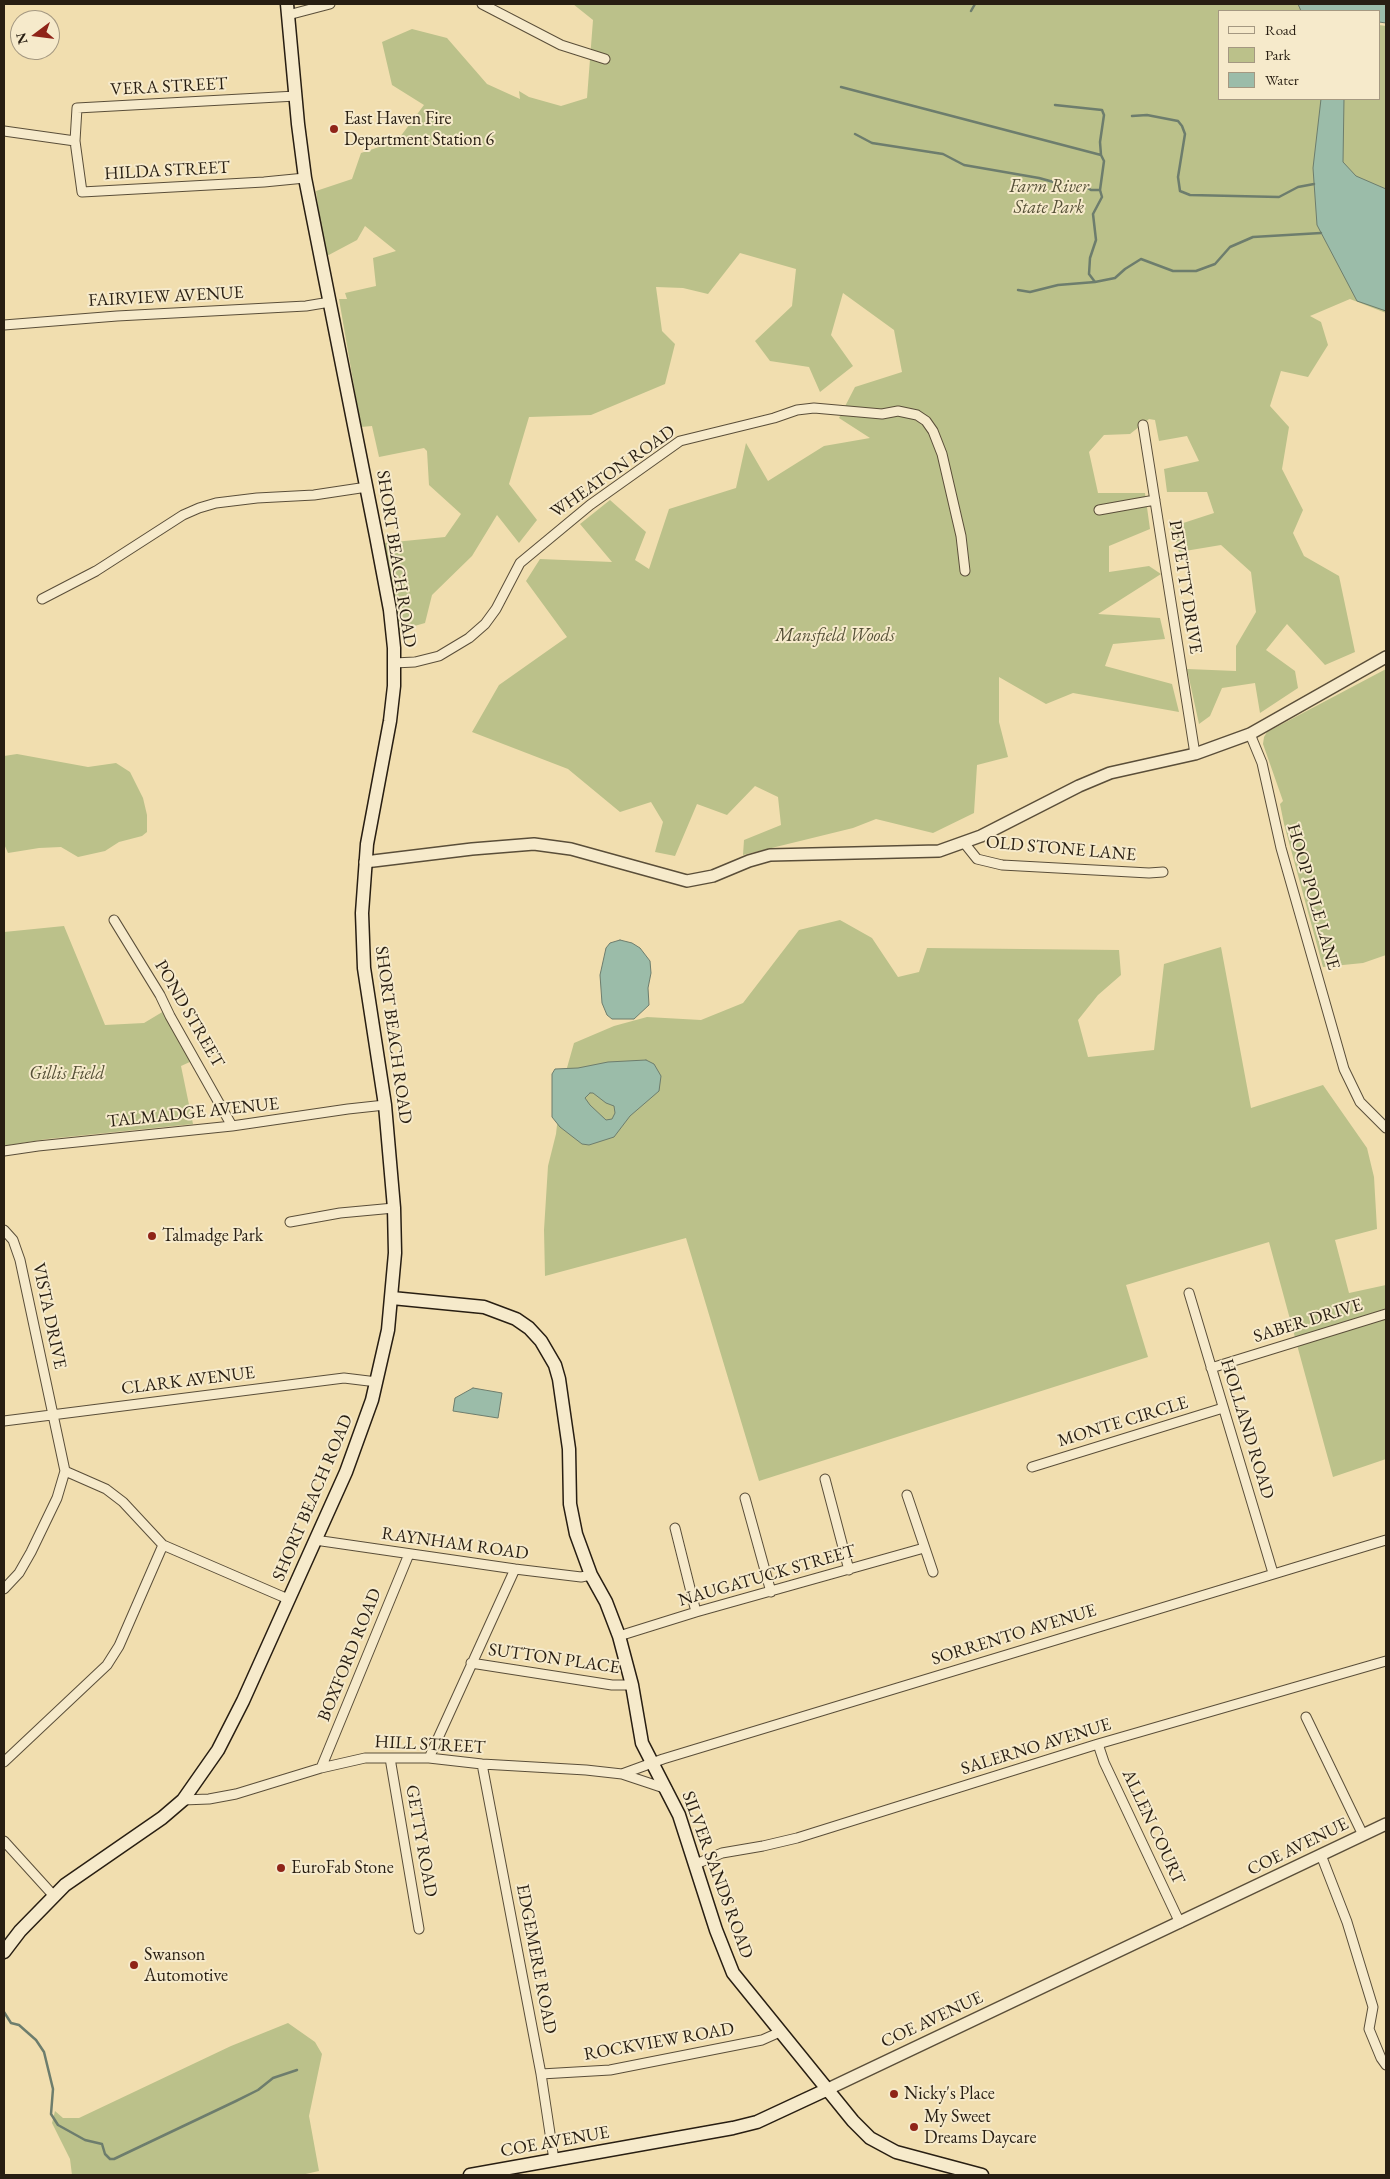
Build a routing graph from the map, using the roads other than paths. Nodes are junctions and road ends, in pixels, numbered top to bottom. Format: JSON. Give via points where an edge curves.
{"nodes":[{"id":1,"x":330,"y":4,"type":"edge"},
{"id":2,"x":482,"y":4,"type":"edge"},
{"id":3,"x":287,"y":9,"type":"edge"},
{"id":4,"x":605,"y":60,"type":"dead end"},
{"id":5,"x":296,"y":96,"type":"junction"},
{"id":6,"x":4,"y":131,"type":"edge"},
{"id":7,"x":75,"y":141,"type":"junction"},
{"id":8,"x":305,"y":178,"type":"junction"},
{"id":9,"x":330,"y":302,"type":"junction"},
{"id":10,"x":4,"y":325,"type":"edge"},
{"id":11,"x":1143,"y":425,"type":"dead end"},
{"id":12,"x":367,"y":487,"type":"junction"},
{"id":13,"x":1155,"y":500,"type":"junction"},
{"id":14,"x":1099,"y":510,"type":"dead end"},
{"id":15,"x":965,"y":571,"type":"dead end"},
{"id":16,"x":42,"y":599,"type":"dead end"},
{"id":17,"x":1386,"y":657,"type":"edge"},
{"id":18,"x":394,"y":664,"type":"junction"},
{"id":19,"x":1250,"y":734,"type":"junction"},
{"id":20,"x":1195,"y":754,"type":"junction"},
{"id":21,"x":965,"y":844,"type":"junction"},
{"id":22,"x":365,"y":862,"type":"junction"},
{"id":23,"x":1163,"y":872,"type":"dead end"},
{"id":24,"x":114,"y":920,"type":"dead end"},
{"id":25,"x":385,"y":1106,"type":"junction"},
{"id":26,"x":232,"y":1126,"type":"junction"},
{"id":27,"x":1386,"y":1128,"type":"edge"},
{"id":28,"x":4,"y":1151,"type":"edge"},
{"id":29,"x":394,"y":1208,"type":"junction"},
{"id":30,"x":290,"y":1222,"type":"dead end"},
{"id":31,"x":4,"y":1230,"type":"edge"},
{"id":32,"x":1189,"y":1293,"type":"dead end"},
{"id":33,"x":392,"y":1298,"type":"junction"},
{"id":34,"x":1386,"y":1314,"type":"edge"},
{"id":35,"x":1212,"y":1368,"type":"junction"},
{"id":36,"x":377,"y":1382,"type":"junction"},
{"id":37,"x":1223,"y":1408,"type":"junction"},
{"id":38,"x":53,"y":1414,"type":"junction"},
{"id":39,"x":4,"y":1421,"type":"edge"},
{"id":40,"x":1032,"y":1467,"type":"dead end"},
{"id":41,"x":65,"y":1471,"type":"junction"},
{"id":42,"x":825,"y":1479,"type":"dead end"},
{"id":43,"x":907,"y":1495,"type":"dead end"},
{"id":44,"x":745,"y":1498,"type":"dead end"},
{"id":45,"x":674,"y":1528,"type":"dead end"},
{"id":46,"x":315,"y":1540,"type":"junction"},
{"id":47,"x":1386,"y":1540,"type":"edge"},
{"id":48,"x":163,"y":1545,"type":"junction"},
{"id":49,"x":924,"y":1548,"type":"junction"},
{"id":50,"x":409,"y":1554,"type":"junction"},
{"id":51,"x":515,"y":1569,"type":"junction"},
{"id":52,"x":849,"y":1570,"type":"junction"},
{"id":53,"x":933,"y":1572,"type":"dead end"},
{"id":54,"x":1273,"y":1573,"type":"junction"},
{"id":55,"x":591,"y":1575,"type":"junction"},
{"id":56,"x":4,"y":1589,"type":"edge"},
{"id":57,"x":771,"y":1592,"type":"junction"},
{"id":58,"x":288,"y":1599,"type":"junction"},
{"id":59,"x":696,"y":1612,"type":"junction"},
{"id":60,"x":619,"y":1636,"type":"junction"},
{"id":61,"x":1386,"y":1661,"type":"edge"},
{"id":62,"x":471,"y":1663,"type":"junction"},
{"id":63,"x":632,"y":1685,"type":"junction"},
{"id":64,"x":1306,"y":1717,"type":"dead end"},
{"id":65,"x":1098,"y":1744,"type":"junction"},
{"id":66,"x":390,"y":1758,"type":"junction"},
{"id":67,"x":429,"y":1758,"type":"junction"},
{"id":68,"x":4,"y":1762,"type":"edge"},
{"id":69,"x":653,"y":1763,"type":"junction"},
{"id":70,"x":482,"y":1764,"type":"junction"},
{"id":71,"x":321,"y":1768,"type":"junction"},
{"id":72,"x":622,"y":1774,"type":"junction"},
{"id":73,"x":667,"y":1789,"type":"junction"},
{"id":74,"x":182,"y":1800,"type":"junction"},
{"id":75,"x":1386,"y":1824,"type":"edge"},
{"id":76,"x":1363,"y":1835,"type":"junction"},
{"id":77,"x":4,"y":1842,"type":"edge"},
{"id":78,"x":1321,"y":1855,"type":"junction"},
{"id":79,"x":696,"y":1864,"type":"junction"},
{"id":80,"x":53,"y":1896,"type":"junction"},
{"id":81,"x":1180,"y":1922,"type":"junction"},
{"id":82,"x":419,"y":1929,"type":"dead end"},
{"id":83,"x":4,"y":1952,"type":"edge"},
{"id":84,"x":780,"y":2032,"type":"junction"},
{"id":85,"x":1386,"y":2065,"type":"edge"},
{"id":86,"x":541,"y":2074,"type":"junction"},
{"id":87,"x":828,"y":2089,"type":"junction"},
{"id":88,"x":554,"y":2160,"type":"junction"},
{"id":89,"x":470,"y":2175,"type":"edge"},
{"id":90,"x":982,"y":2175,"type":"edge"}],
"edges":[{"from":1,"to":3,"type":"street"},
{"from":2,"to":4,"type":"street","via":[[561,45]]},
{"from":3,"to":5,"type":"main road","name":"SHORT BEACH ROAD"},
{"from":5,"to":7,"type":"street","name":"VERA STREET","via":[[77,108]]},
{"from":5,"to":8,"type":"main road","name":"SHORT BEACH ROAD"},
{"from":6,"to":7,"type":"street"},
{"from":7,"to":8,"type":"street","name":"HILDA STREET","via":[[82,192]]},
{"from":8,"to":9,"type":"main road","name":"SHORT BEACH ROAD"},
{"from":9,"to":10,"type":"street","name":"FAIRVIEW AVENUE"},
{"from":9,"to":12,"type":"main road","name":"SHORT BEACH ROAD"},
{"from":11,"to":13,"type":"street","name":"PEVETTY DRIVE"},
{"from":12,"to":16,"type":"street","via":[[216,503],[200,508],[183,515],[96,571]]},
{"from":12,"to":18,"type":"main road","name":"SHORT BEACH ROAD","via":[[390,610]]},
{"from":13,"to":14,"type":"street"},
{"from":13,"to":20,"type":"street","name":"PEVETTY DRIVE"},
{"from":15,"to":18,"type":"street","name":"WHEATON ROAD","via":[[961,536],[942,454],[926,421],[917,415],[898,411],[882,414],[814,408],[797,410],[680,442],[590,505],[520,563],[486,624],[469,638],[438,656]]},
{"from":17,"to":19,"type":"street"},
{"from":18,"to":22,"type":"main road","name":"SHORT BEACH ROAD","via":[[390,721]]},
{"from":19,"to":20,"type":"street"},
{"from":19,"to":27,"type":"street","name":"HOOP POLE LANE","via":[[1262,763],[1281,848],[1344,1069],[1360,1102]]},
{"from":20,"to":21,"type":"street","via":[[1097,778]]},
{"from":21,"to":22,"type":"street","via":[[922,853],[770,855],[713,876],[687,880],[571,849],[534,844]]},
{"from":21,"to":23,"type":"street","name":"OLD STONE LANE","via":[[976,859],[994,863]]},
{"from":22,"to":25,"type":"main road","name":"SHORT BEACH ROAD","via":[[362,913],[364,968]]},
{"from":24,"to":26,"type":"street","name":"POND STREET"},
{"from":25,"to":26,"type":"street","name":"TALMADGE AVENUE"},
{"from":25,"to":29,"type":"main road","name":"SHORT BEACH ROAD"},
{"from":26,"to":28,"type":"street","name":"TALMADGE AVENUE"},
{"from":29,"to":30,"type":"street"},
{"from":29,"to":33,"type":"main road","name":"SHORT BEACH ROAD"},
{"from":31,"to":38,"type":"street","name":"VISTA DRIVE","via":[[13,1240],[20,1260]]},
{"from":32,"to":35,"type":"street","name":"HOLLAND ROAD"},
{"from":33,"to":36,"type":"main road","name":"SHORT BEACH ROAD"},
{"from":33,"to":55,"type":"main road","name":"SILVER SANDS ROAD","via":[[484,1307],[516,1319],[541,1341],[559,1378],[569,1449],[572,1519]]},
{"from":34,"to":35,"type":"street","name":"SABER DRIVE"},
{"from":35,"to":37,"type":"street","name":"HOLLAND ROAD"},
{"from":36,"to":38,"type":"street","name":"CLARK AVENUE","via":[[344,1378]]},
{"from":36,"to":46,"type":"main road","name":"SHORT BEACH ROAD","via":[[346,1472]]},
{"from":37,"to":40,"type":"street","name":"MONTE CIRCLE"},
{"from":37,"to":54,"type":"street","name":"HOLLAND ROAD"},
{"from":38,"to":39,"type":"street","name":"CLARK AVENUE"},
{"from":38,"to":41,"type":"street","name":"VISTA DRIVE"},
{"from":41,"to":48,"type":"street","via":[[106,1489],[123,1502]]},
{"from":41,"to":56,"type":"street","via":[[57,1498],[31,1552],[19,1573]]},
{"from":42,"to":52,"type":"street"},
{"from":43,"to":49,"type":"street"},
{"from":44,"to":57,"type":"street"},
{"from":45,"to":59,"type":"street"},
{"from":46,"to":50,"type":"street","name":"RAYNHAM ROAD"},
{"from":46,"to":58,"type":"main road","name":"SHORT BEACH ROAD"},
{"from":47,"to":54,"type":"street","name":"SORRENTO AVENUE"},
{"from":48,"to":58,"type":"street"},
{"from":48,"to":68,"type":"street","via":[[119,1646],[107,1665]]},
{"from":49,"to":52,"type":"street","name":"NAUGATUCK STREET"},
{"from":49,"to":53,"type":"street"},
{"from":50,"to":51,"type":"street","name":"RAYNHAM ROAD"},
{"from":50,"to":71,"type":"street","name":"BOXFORD ROAD"},
{"from":51,"to":55,"type":"street","name":"RAYNHAM ROAD","via":[[581,1577]]},
{"from":51,"to":62,"type":"street"},
{"from":52,"to":57,"type":"street","name":"NAUGATUCK STREET"},
{"from":54,"to":69,"type":"street","name":"SORRENTO AVENUE"},
{"from":55,"to":60,"type":"main road","name":"SILVER SANDS ROAD"},
{"from":57,"to":59,"type":"street","name":"NAUGATUCK STREET"},
{"from":58,"to":74,"type":"main road","name":"SHORT BEACH ROAD","via":[[218,1750]]},
{"from":59,"to":60,"type":"street","name":"NAUGATUCK STREET"},
{"from":60,"to":63,"type":"main road","name":"SILVER SANDS ROAD"},
{"from":61,"to":65,"type":"street","name":"SALERNO AVENUE"},
{"from":62,"to":63,"type":"street","name":"SUTTON PLACE","via":[[612,1685]]},
{"from":62,"to":67,"type":"street"},
{"from":63,"to":69,"type":"main road","name":"SILVER SANDS ROAD","via":[[640,1735]]},
{"from":64,"to":76,"type":"street"},
{"from":65,"to":79,"type":"street","name":"SALERNO AVENUE","via":[[797,1838],[722,1852]]},
{"from":65,"to":81,"type":"street","name":"ALLEN COURT"},
{"from":66,"to":67,"type":"street","name":"HILL STREET"},
{"from":66,"to":71,"type":"street","name":"HILL STREET","via":[[365,1758]]},
{"from":66,"to":82,"type":"street","name":"GETTY ROAD"},
{"from":67,"to":70,"type":"street","name":"HILL STREET"},
{"from":69,"to":72,"type":"street","name":"HILL STREET"},
{"from":69,"to":73,"type":"main road","name":"SILVER SANDS ROAD"},
{"from":70,"to":72,"type":"street","name":"HILL STREET"},
{"from":70,"to":86,"type":"street","name":"EDGEMERE ROAD"},
{"from":71,"to":74,"type":"street","name":"HILL STREET","via":[[236,1794]]},
{"from":72,"to":73,"type":"street","name":"HILL STREET"},
{"from":73,"to":79,"type":"main road","name":"SILVER SANDS ROAD"},
{"from":74,"to":80,"type":"main road","name":"SHORT BEACH ROAD"},
{"from":75,"to":76,"type":"street","name":"COE AVENUE"},
{"from":76,"to":78,"type":"street","name":"COE AVENUE"},
{"from":77,"to":80,"type":"street"},
{"from":78,"to":81,"type":"street","name":"COE AVENUE"},
{"from":78,"to":85,"type":"street","via":[[1347,1922],[1373,2007],[1369,2029]]},
{"from":79,"to":84,"type":"main road","name":"SILVER SANDS ROAD","via":[[733,1973]]},
{"from":80,"to":83,"type":"main road","name":"SHORT BEACH ROAD"},
{"from":81,"to":87,"type":"street","name":"COE AVENUE"},
{"from":84,"to":86,"type":"street","name":"ROCKVIEW ROAD","via":[[762,2040],[610,2070]]},
{"from":84,"to":87,"type":"main road","name":"SILVER SANDS ROAD"},
{"from":86,"to":88,"type":"street","name":"EDGEMERE ROAD"},
{"from":87,"to":88,"type":"main road","name":"COE AVENUE","via":[[757,2122]]},
{"from":87,"to":90,"type":"main road","name":"SILVER SANDS ROAD","via":[[857,2125],[879,2144],[896,2152]]},
{"from":88,"to":89,"type":"main road","name":"COE AVENUE"}]}
